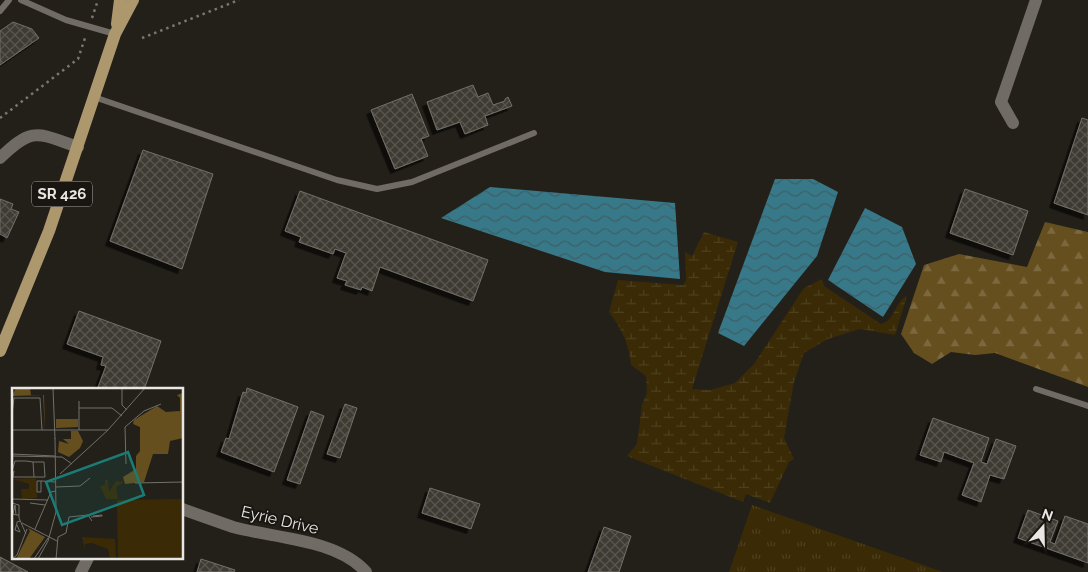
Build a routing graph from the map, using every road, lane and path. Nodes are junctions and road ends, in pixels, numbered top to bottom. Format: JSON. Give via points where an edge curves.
{"nodes":[{"id":1,"x":9,"y":0,"type":"edge"},
{"id":2,"x":21,"y":0,"type":"edge"},
{"id":3,"x":98,"y":0,"type":"edge"},
{"id":4,"x":120,"y":0,"type":"edge"},
{"id":5,"x":133,"y":0,"type":"edge"},
{"id":6,"x":240,"y":0,"type":"edge"},
{"id":7,"x":1036,"y":0,"type":"edge"},
{"id":8,"x":0,"y":11,"type":"edge"},
{"id":9,"x":93,"y":15,"type":"dead end"},
{"id":10,"x":115,"y":34,"type":"junction"},
{"id":11,"x":86,"y":36,"type":"dead end"},
{"id":12,"x":142,"y":38,"type":"dead end"},
{"id":13,"x":94,"y":97,"type":"junction"},
{"id":14,"x":0,"y":118,"type":"edge"},
{"id":15,"x":1013,"y":123,"type":"dead end"},
{"id":16,"x":534,"y":133,"type":"dead end"},
{"id":17,"x":78,"y":147,"type":"junction"},
{"id":18,"x":0,"y":158,"type":"edge"},
{"id":19,"x":0,"y":351,"type":"edge"},
{"id":20,"x":1036,"y":389,"type":"dead end"},
{"id":21,"x":1088,"y":406,"type":"edge"},
{"id":22,"x":184,"y":510,"type":"edge"},
{"id":23,"x":87,"y":560,"type":"edge"},
{"id":24,"x":81,"y":572,"type":"edge"},
{"id":25,"x":366,"y":572,"type":"edge"}],
"edges":[{"from":1,"to":8,"type":"lane"},
{"from":2,"to":10,"type":"lane","via":[[66,20]]},
{"from":3,"to":9,"type":"path"},
{"from":4,"to":10,"type":"main road","number":"SR 426"},
{"from":5,"to":10,"type":"main road","number":"SR 426"},
{"from":6,"to":12,"type":"path"},
{"from":7,"to":15,"type":"street","via":[[1002,102]]},
{"from":10,"to":13,"type":"main road","number":"SR 426"},
{"from":11,"to":14,"type":"path","via":[[78,59]]},
{"from":13,"to":16,"type":"lane","via":[[337,180],[377,188],[412,182]]},
{"from":13,"to":17,"type":"main road","number":"SR 426"},
{"from":17,"to":18,"type":"street","via":[[42,134],[30,134]]},
{"from":17,"to":19,"type":"main road","number":"SR 426","via":[[31,278]]},
{"from":20,"to":21,"type":"lane"},
{"from":22,"to":25,"type":"street","name":"Eyrie Drive","via":[[234,527],[328,548],[348,557]]},
{"from":23,"to":24,"type":"street"}]}
